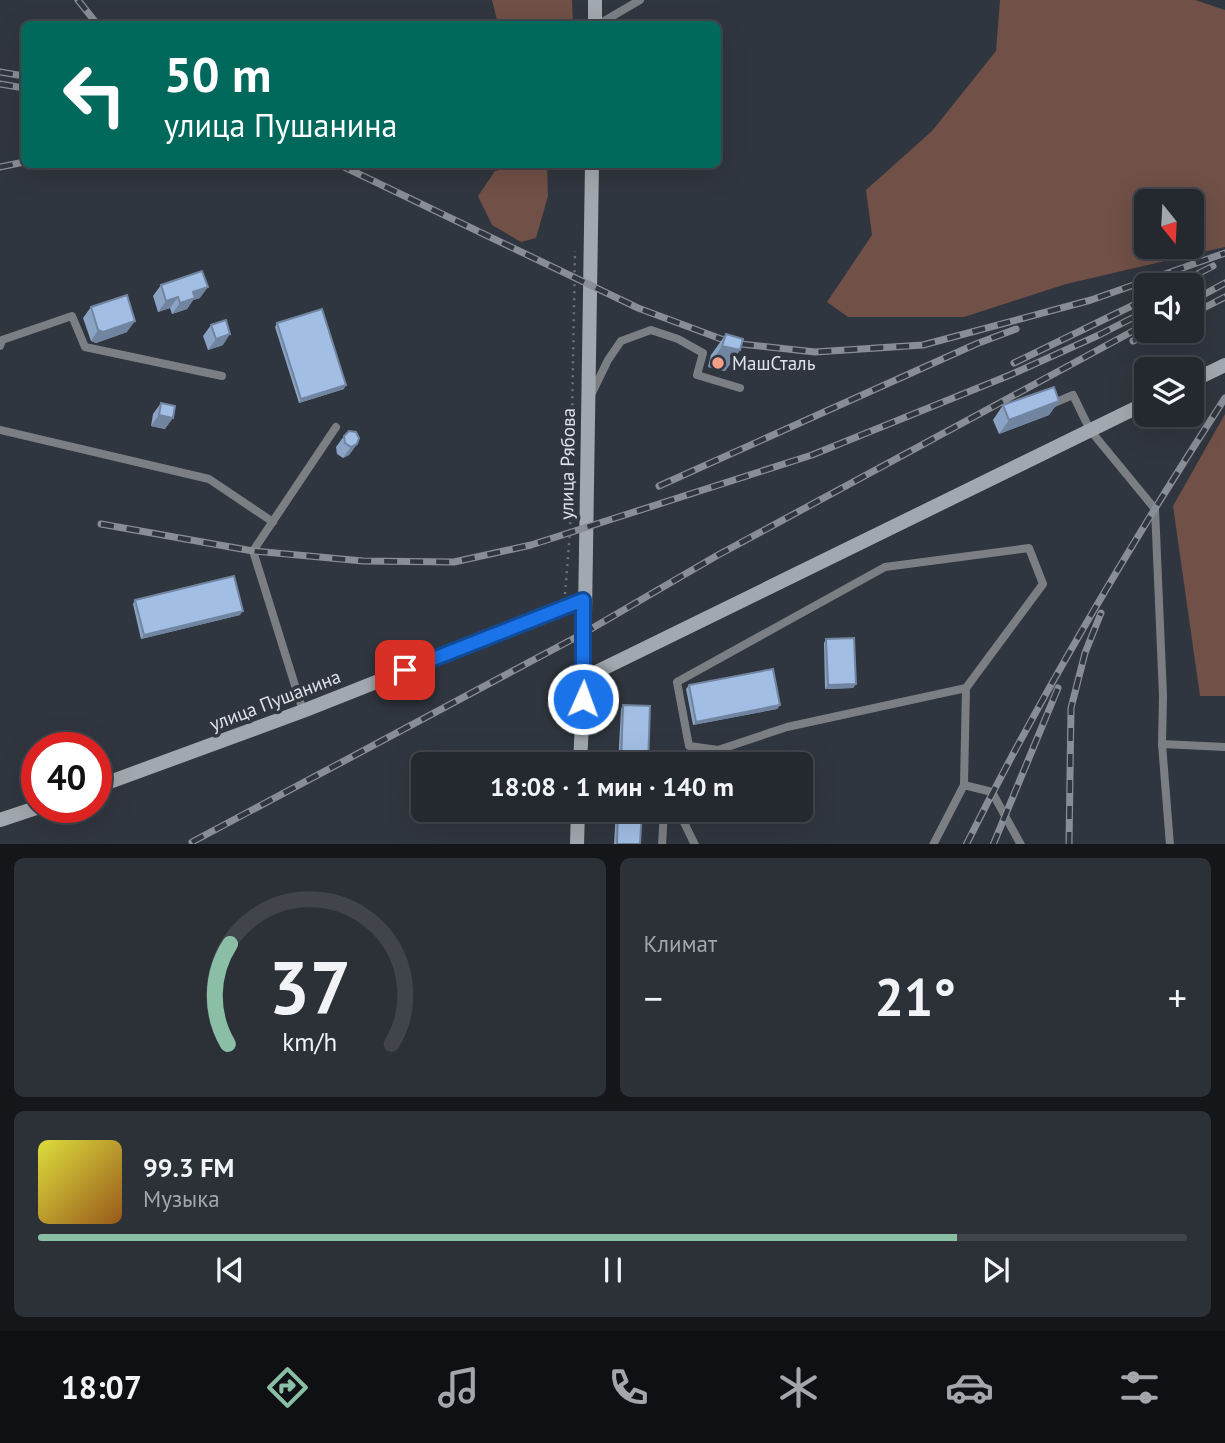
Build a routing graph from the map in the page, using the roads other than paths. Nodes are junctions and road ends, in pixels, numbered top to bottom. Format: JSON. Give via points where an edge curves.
{"nodes":[{"id":1,"x":595,"y":0,"type":"edge"},
{"id":2,"x":640,"y":0,"type":"edge"},
{"id":3,"x":597,"y":21,"type":"edge"},
{"id":4,"x":602,"y":21,"type":"edge"},
{"id":5,"x":592,"y":168,"type":"edge"},
{"id":6,"x":0,"y":346,"type":"edge"},
{"id":7,"x":1225,"y":365,"type":"edge"},
{"id":8,"x":1204,"y":375,"type":"edge"},
{"id":9,"x":222,"y":376,"type":"dead end"},
{"id":10,"x":740,"y":388,"type":"dead end"},
{"id":11,"x":587,"y":402,"type":"junction"},
{"id":12,"x":1054,"y":403,"type":"edge"},
{"id":13,"x":1134,"y":409,"type":"edge"},
{"id":14,"x":336,"y":427,"type":"dead end"},
{"id":15,"x":0,"y":430,"type":"edge"},
{"id":16,"x":1090,"y":430,"type":"junction"},
{"id":17,"x":273,"y":522,"type":"junction"},
{"id":18,"x":583,"y":600,"type":"junction"},
{"id":19,"x":583,"y":678,"type":"junction"},
{"id":20,"x":966,"y":688,"type":"junction"},
{"id":21,"x":303,"y":711,"type":"junction"},
{"id":22,"x":1162,"y":744,"type":"junction"},
{"id":23,"x":1225,"y":747,"type":"edge"},
{"id":24,"x":718,"y":751,"type":"joint"},
{"id":25,"x":580,"y":752,"type":"edge"},
{"id":26,"x":112,"y":781,"type":"edge"},
{"id":27,"x":964,"y":785,"type":"junction"},
{"id":28,"x":21,"y":813,"type":"edge"},
{"id":29,"x":0,"y":820,"type":"edge"},
{"id":30,"x":578,"y":822,"type":"edge"},
{"id":31,"x":663,"y":822,"type":"edge"},
{"id":32,"x":684,"y":822,"type":"edge"},
{"id":33,"x":577,"y":844,"type":"edge"},
{"id":34,"x":662,"y":844,"type":"edge"},
{"id":35,"x":695,"y":844,"type":"edge"},
{"id":36,"x":934,"y":844,"type":"edge"},
{"id":37,"x":1020,"y":844,"type":"edge"},
{"id":38,"x":1170,"y":844,"type":"edge"}],
"edges":[{"from":1,"to":3,"type":"street"},
{"from":2,"to":4,"type":"lane"},
{"from":5,"to":11,"type":"street","name":"улица Рябова"},
{"from":6,"to":9,"type":"lane","via":[[2,340],[72,316],[85,347]]},
{"from":7,"to":8,"type":"street"},
{"from":10,"to":11,"type":"lane","via":[[697,375],[703,354],[651,330],[621,341]]},
{"from":11,"to":18,"type":"street","name":"улица Рябова"},
{"from":12,"to":16,"type":"lane","via":[[1073,395]]},
{"from":13,"to":16,"type":"street"},
{"from":14,"to":17,"type":"lane"},
{"from":15,"to":17,"type":"lane","via":[[209,479]]},
{"from":16,"to":19,"type":"street"},
{"from":16,"to":22,"type":"lane","via":[[1155,509]]},
{"from":17,"to":21,"type":"lane","via":[[253,551]]},
{"from":18,"to":19,"type":"street","name":"улица Рябова"},
{"from":18,"to":21,"type":"street","name":"улица Пушанина"},
{"from":19,"to":25,"type":"street","name":"улица Рябова"},
{"from":20,"to":24,"type":"lane","via":[[787,727]]},
{"from":20,"to":24,"type":"lane","via":[[1043,584],[1029,548],[886,566],[677,682],[688,746]]},
{"from":20,"to":27,"type":"lane"},
{"from":21,"to":26,"type":"street","name":"улица Пушанина"},
{"from":22,"to":23,"type":"lane"},
{"from":22,"to":38,"type":"lane"},
{"from":27,"to":36,"type":"lane"},
{"from":27,"to":37,"type":"lane","via":[[992,792]]},
{"from":28,"to":29,"type":"street"},
{"from":30,"to":33,"type":"street"},
{"from":31,"to":34,"type":"lane"},
{"from":32,"to":35,"type":"lane"}]}
